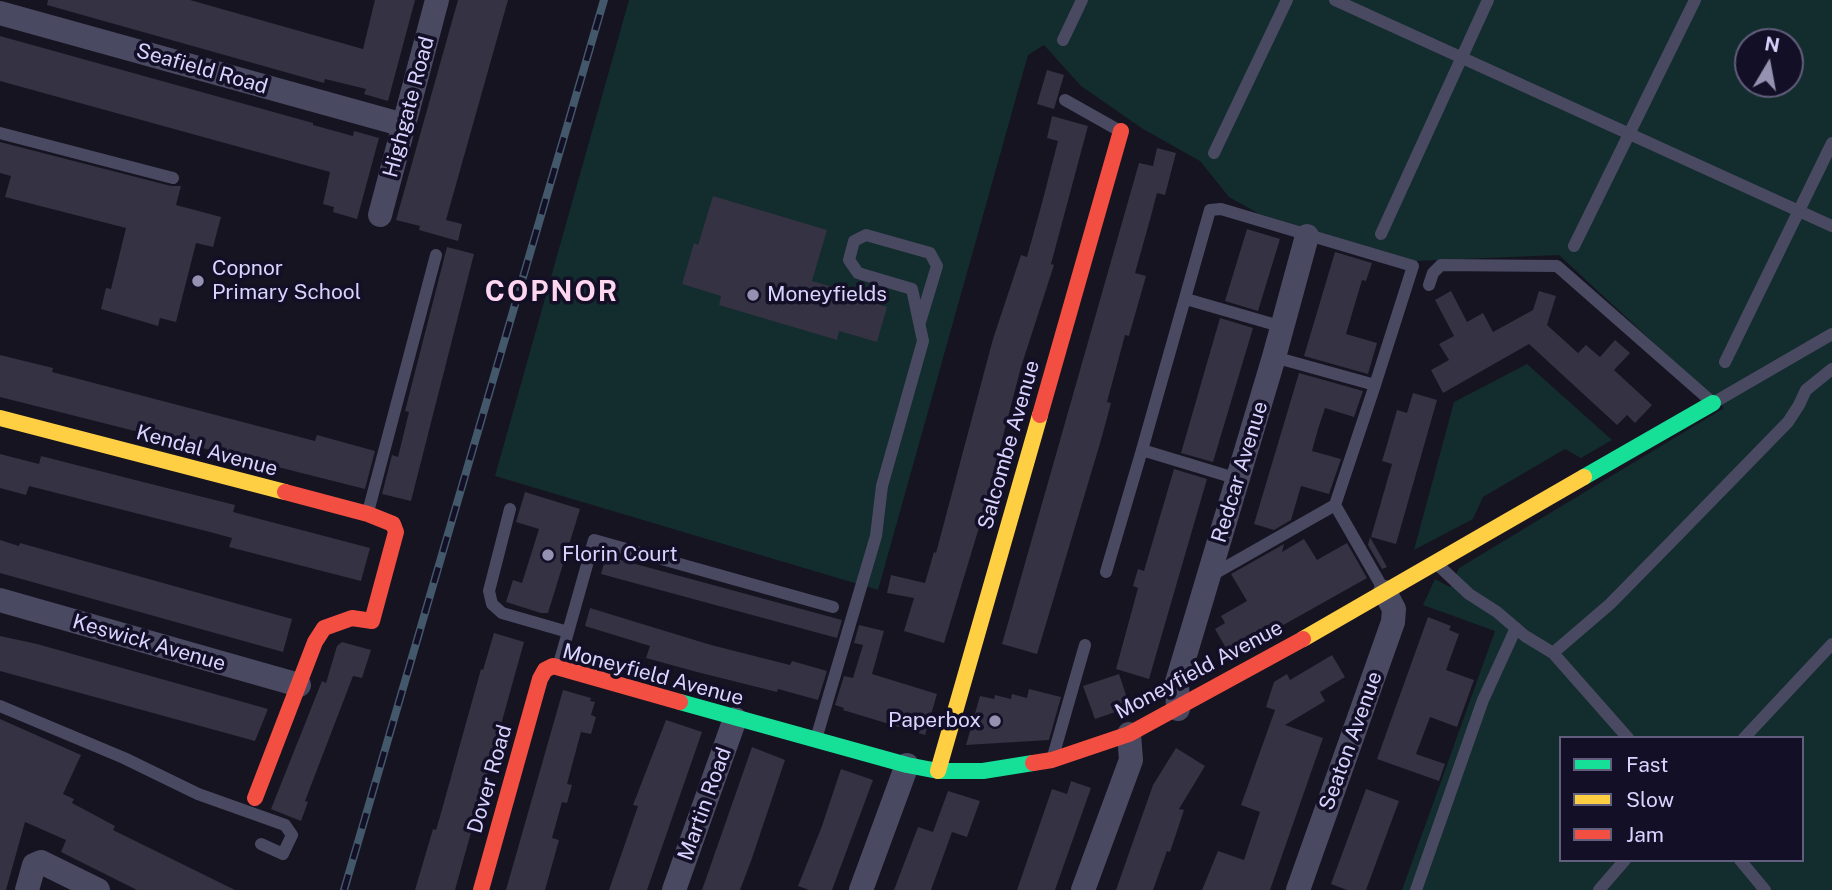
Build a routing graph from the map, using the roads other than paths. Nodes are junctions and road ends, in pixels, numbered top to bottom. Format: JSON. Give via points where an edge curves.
{"nodes":[{"id":1,"x":438,"y":0,"type":"edge"},
{"id":2,"x":1082,"y":0,"type":"edge"},
{"id":3,"x":1287,"y":0,"type":"edge"},
{"id":4,"x":1335,"y":0,"type":"edge"},
{"id":5,"x":1488,"y":0,"type":"edge"},
{"id":6,"x":1695,"y":0,"type":"edge"},
{"id":7,"x":0,"y":13,"type":"edge"},
{"id":8,"x":1063,"y":40,"type":"dead end"},
{"id":9,"x":1460,"y":57,"type":"junction"},
{"id":10,"x":1065,"y":100,"type":"dead end"},
{"id":11,"x":404,"y":125,"type":"junction"},
{"id":12,"x":1121,"y":131,"type":"joint"},
{"id":13,"x":0,"y":133,"type":"edge"},
{"id":14,"x":1629,"y":134,"type":"junction"},
{"id":15,"x":1832,"y":143,"type":"edge"},
{"id":16,"x":1214,"y":153,"type":"dead end"},
{"id":17,"x":173,"y":178,"type":"dead end"},
{"id":18,"x":1799,"y":212,"type":"junction"},
{"id":19,"x":380,"y":215,"type":"dead end"},
{"id":20,"x":1832,"y":226,"type":"edge"},
{"id":21,"x":1381,"y":234,"type":"dead end"},
{"id":22,"x":1307,"y":236,"type":"junction"},
{"id":23,"x":1574,"y":246,"type":"dead end"},
{"id":24,"x":436,"y":256,"type":"dead end"},
{"id":25,"x":1429,"y":285,"type":"dead end"},
{"id":26,"x":1185,"y":299,"type":"junction"},
{"id":27,"x":920,"y":322,"type":"junction"},
{"id":28,"x":1283,"y":327,"type":"junction"},
{"id":29,"x":1832,"y":334,"type":"edge"},
{"id":30,"x":1274,"y":357,"type":"junction"},
{"id":31,"x":1725,"y":362,"type":"dead end"},
{"id":32,"x":1832,"y":369,"type":"edge"},
{"id":33,"x":1375,"y":385,"type":"junction"},
{"id":34,"x":1713,"y":403,"type":"junction"},
{"id":35,"x":0,"y":418,"type":"edge"},
{"id":36,"x":1142,"y":450,"type":"junction"},
{"id":37,"x":1238,"y":479,"type":"junction"},
{"id":38,"x":1335,"y":505,"type":"junction"},
{"id":39,"x":510,"y":509,"type":"dead end"},
{"id":40,"x":368,"y":514,"type":"junction"},
{"id":41,"x":1436,"y":563,"type":"junction"},
{"id":42,"x":1106,"y":572,"type":"dead end"},
{"id":43,"x":1209,"y":576,"type":"junction"},
{"id":44,"x":1385,"y":592,"type":"junction"},
{"id":45,"x":0,"y":600,"type":"edge"},
{"id":46,"x":833,"y":607,"type":"dead end"},
{"id":47,"x":1516,"y":628,"type":"junction"},
{"id":48,"x":568,"y":632,"type":"junction"},
{"id":49,"x":1832,"y":644,"type":"edge"},
{"id":50,"x":1085,"y":645,"type":"dead end"},
{"id":51,"x":1553,"y":653,"type":"junction"},
{"id":52,"x":558,"y":668,"type":"junction"},
{"id":53,"x":540,"y":679,"type":"joint"},
{"id":54,"x":299,"y":685,"type":"junction"},
{"id":55,"x":0,"y":706,"type":"edge"},
{"id":56,"x":1178,"y":709,"type":"junction"},
{"id":57,"x":735,"y":719,"type":"junction"},
{"id":58,"x":1129,"y":734,"type":"junction"},
{"id":59,"x":1626,"y":736,"type":"edge"},
{"id":60,"x":1746,"y":736,"type":"edge"},
{"id":61,"x":816,"y":740,"type":"junction"},
{"id":62,"x":1052,"y":760,"type":"junction"},
{"id":63,"x":907,"y":765,"type":"junction"},
{"id":64,"x":937,"y":771,"type":"junction"},
{"id":65,"x":255,"y":798,"type":"dead end"},
{"id":66,"x":261,"y":844,"type":"dead end"},
{"id":67,"x":1623,"y":862,"type":"edge"},
{"id":68,"x":1742,"y":862,"type":"edge"},
{"id":69,"x":27,"y":890,"type":"edge"},
{"id":70,"x":98,"y":890,"type":"edge"},
{"id":71,"x":481,"y":890,"type":"edge"},
{"id":72,"x":674,"y":890,"type":"edge"},
{"id":73,"x":861,"y":890,"type":"edge"},
{"id":74,"x":1083,"y":890,"type":"edge"},
{"id":75,"x":1298,"y":890,"type":"edge"},
{"id":76,"x":1416,"y":890,"type":"edge"},
{"id":77,"x":1599,"y":890,"type":"edge"},
{"id":78,"x":1765,"y":890,"type":"edge"}],
"edges":[{"from":1,"to":11,"type":"street","name":"Highgate Road"},
{"from":2,"to":8,"type":"lane"},
{"from":3,"to":16,"type":"lane"},
{"from":4,"to":9,"type":"lane"},
{"from":5,"to":9,"type":"lane"},
{"from":6,"to":14,"type":"lane"},
{"from":7,"to":11,"type":"street","name":"Seafield Road"},
{"from":9,"to":14,"type":"lane"},
{"from":9,"to":21,"type":"lane"},
{"from":10,"to":12,"type":"lane"},
{"from":11,"to":19,"type":"street","name":"Highgate Road"},
{"from":12,"to":64,"type":"street","name":"Salcombe Avenue"},
{"from":13,"to":17,"type":"lane"},
{"from":14,"to":18,"type":"lane"},
{"from":14,"to":23,"type":"lane"},
{"from":15,"to":18,"type":"lane"},
{"from":18,"to":20,"type":"lane"},
{"from":18,"to":31,"type":"lane"},
{"from":22,"to":26,"type":"lane","via":[[1221,209],[1210,210]]},
{"from":22,"to":28,"type":"street","name":"Redcar Avenue"},
{"from":22,"to":33,"type":"lane","via":[[1413,266]]},
{"from":24,"to":40,"type":"lane"},
{"from":25,"to":34,"type":"lane","via":[[1441,265],[1557,266]]},
{"from":26,"to":28,"type":"lane"},
{"from":26,"to":36,"type":"lane"},
{"from":27,"to":27,"type":"lane","via":[[937,266],[930,253],[866,235],[854,241],[849,260],[858,273],[912,289]]},
{"from":27,"to":61,"type":"lane","via":[[923,341],[882,486],[876,536]]},
{"from":28,"to":30,"type":"street","name":"Redcar Avenue"},
{"from":29,"to":34,"type":"lane"},
{"from":30,"to":33,"type":"lane"},
{"from":30,"to":37,"type":"street","name":"Redcar Avenue"},
{"from":32,"to":51,"type":"lane","via":[[1806,390],[1788,422],[1670,544]]},
{"from":33,"to":38,"type":"lane"},
{"from":34,"to":41,"type":"street","name":"Moneyfield Avenue"},
{"from":35,"to":40,"type":"street","name":"Kendal Avenue"},
{"from":36,"to":37,"type":"lane"},
{"from":36,"to":42,"type":"lane"},
{"from":37,"to":43,"type":"street","name":"Redcar Avenue"},
{"from":38,"to":43,"type":"lane"},
{"from":38,"to":44,"type":"lane"},
{"from":39,"to":48,"type":"lane","via":[[489,591],[492,604],[502,612]]},
{"from":40,"to":54,"type":"street","name":"Kendal Avenue","via":[[386,519],[396,532],[372,621],[352,618],[324,628]]},
{"from":41,"to":44,"type":"street","name":"Moneyfield Avenue"},
{"from":41,"to":47,"type":"lane"},
{"from":43,"to":56,"type":"street","name":"Redcar Avenue","via":[[1177,682]]},
{"from":44,"to":56,"type":"street","name":"Moneyfield Avenue"},
{"from":44,"to":75,"type":"street","name":"Seaton Avenue","via":[[1394,609],[1393,622]]},
{"from":45,"to":54,"type":"street","name":"Keswick Avenue"},
{"from":46,"to":48,"type":"lane","via":[[594,540]]},
{"from":47,"to":51,"type":"lane"},
{"from":47,"to":76,"type":"lane","via":[[1483,700]]},
{"from":48,"to":52,"type":"lane"},
{"from":49,"to":60,"type":"lane"},
{"from":50,"to":62,"type":"lane"},
{"from":51,"to":59,"type":"lane"},
{"from":52,"to":53,"type":"street","name":"Moneyfield Avenue","via":[[545,670]]},
{"from":52,"to":57,"type":"street","name":"Moneyfield Avenue"},
{"from":53,"to":71,"type":"street","name":"Dover Road"},
{"from":54,"to":65,"type":"street"},
{"from":55,"to":66,"type":"lane","via":[[198,794],[285,825],[292,835],[283,853]]},
{"from":56,"to":58,"type":"street","name":"Moneyfield Avenue"},
{"from":57,"to":61,"type":"street","name":"Moneyfield Avenue"},
{"from":57,"to":72,"type":"street","name":"Martin Road"},
{"from":58,"to":62,"type":"street","name":"Moneyfield Avenue"},
{"from":58,"to":74,"type":"street","via":[[1131,760]]},
{"from":61,"to":63,"type":"street","name":"Moneyfield Avenue"},
{"from":62,"to":64,"type":"street","name":"Moneyfield Avenue","via":[[982,771]]},
{"from":63,"to":64,"type":"street","name":"Moneyfield Avenue"},
{"from":63,"to":73,"type":"street"},
{"from":67,"to":77,"type":"lane"},
{"from":68,"to":78,"type":"lane"},
{"from":69,"to":70,"type":"street","via":[[34,866],[41,862]]}]}
